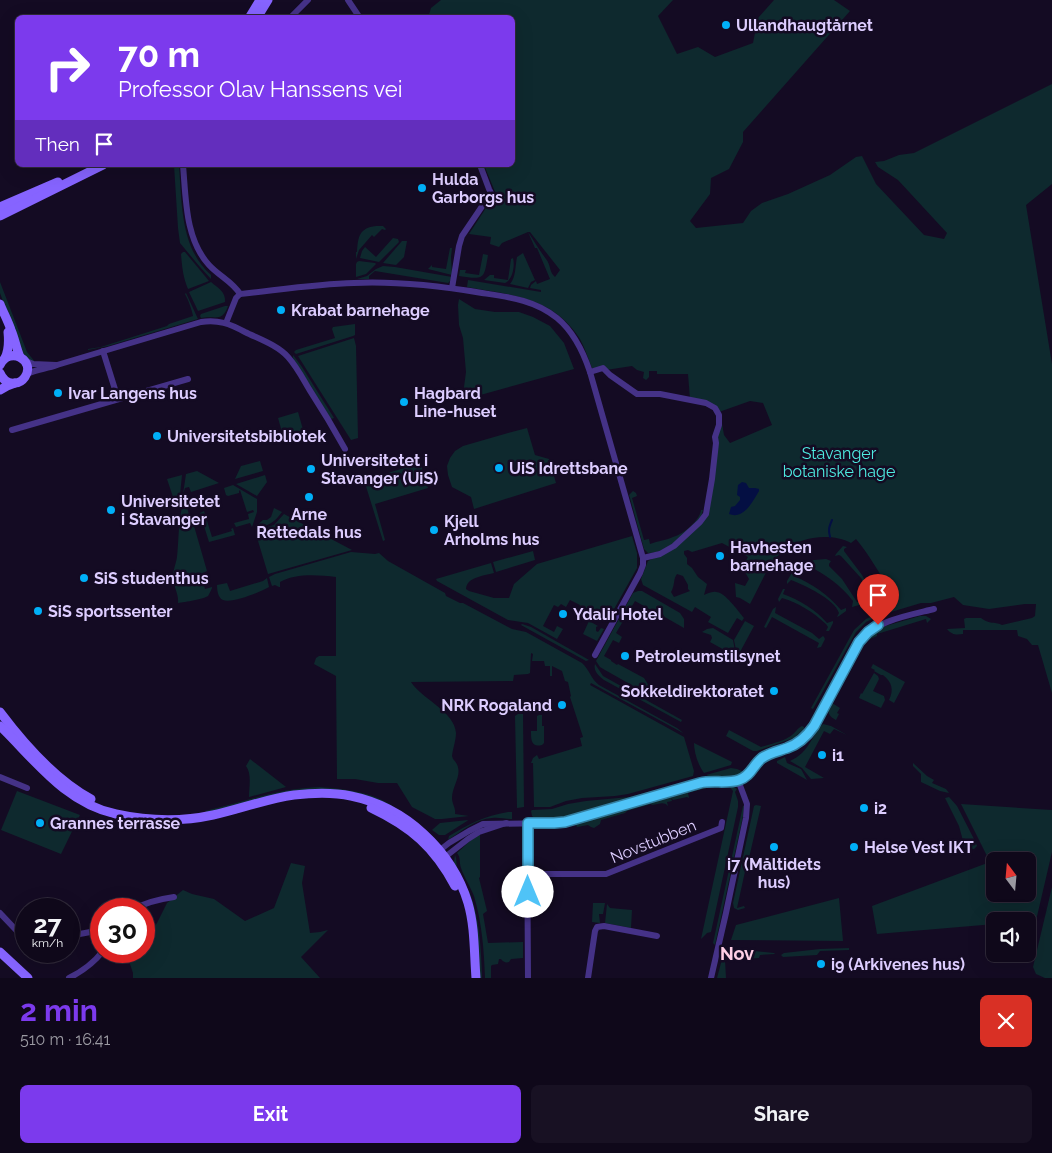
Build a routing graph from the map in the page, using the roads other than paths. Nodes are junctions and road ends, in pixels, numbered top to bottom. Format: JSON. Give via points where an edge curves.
{"nodes":[{"id":1,"x":260,"y":0,"type":"edge"},
{"id":2,"x":268,"y":0,"type":"edge"},
{"id":3,"x":308,"y":0,"type":"edge"},
{"id":4,"x":348,"y":0,"type":"edge"},
{"id":5,"x":251,"y":15,"type":"edge"},
{"id":6,"x":259,"y":15,"type":"edge"},
{"id":7,"x":293,"y":15,"type":"edge"},
{"id":8,"x":358,"y":15,"type":"edge"},
{"id":9,"x":88,"y":167,"type":"edge"},
{"id":10,"x":99,"y":167,"type":"edge"},
{"id":11,"x":183,"y":167,"type":"edge"},
{"id":12,"x":481,"y":167,"type":"edge"},
{"id":13,"x":0,"y":207,"type":"edge"},
{"id":14,"x":0,"y":216,"type":"edge"},
{"id":15,"x":452,"y":288,"type":"junction"},
{"id":16,"x":240,"y":294,"type":"junction"},
{"id":17,"x":0,"y":304,"type":"edge"},
{"id":18,"x":7,"y":322,"type":"junction"},
{"id":19,"x":226,"y":323,"type":"junction"},
{"id":20,"x":103,"y":352,"type":"junction"},
{"id":21,"x":22,"y":358,"type":"junction"},
{"id":22,"x":2,"y":361,"type":"edge"},
{"id":23,"x":57,"y":365,"type":"junction"},
{"id":24,"x":590,"y":372,"type":"junction"},
{"id":25,"x":27,"y":374,"type":"junction"},
{"id":26,"x":0,"y":376,"type":"edge"},
{"id":27,"x":188,"y":379,"type":"dead end"},
{"id":28,"x":15,"y":383,"type":"junction"},
{"id":29,"x":0,"y":390,"type":"edge"},
{"id":30,"x":118,"y":399,"type":"junction"},
{"id":31,"x":12,"y":430,"type":"dead end"},
{"id":32,"x":345,"y":449,"type":"dead end"},
{"id":33,"x":643,"y":558,"type":"junction"},
{"id":34,"x":934,"y":609,"type":"dead end"},
{"id":35,"x":595,"y":655,"type":"dead end"},
{"id":36,"x":0,"y":712,"type":"edge"},
{"id":37,"x":0,"y":726,"type":"edge"},
{"id":38,"x":0,"y":777,"type":"edge"},
{"id":39,"x":738,"y":780,"type":"junction"},
{"id":40,"x":27,"y":788,"type":"dead end"},
{"id":41,"x":131,"y":816,"type":"junction"},
{"id":42,"x":722,"y":822,"type":"dead end"},
{"id":43,"x":528,"y":823,"type":"junction"},
{"id":44,"x":441,"y":855,"type":"junction"},
{"id":45,"x":528,"y":874,"type":"junction"},
{"id":46,"x":174,"y":897,"type":"dead end"},
{"id":47,"x":155,"y":901,"type":"edge"},
{"id":48,"x":0,"y":914,"type":"edge"},
{"id":49,"x":15,"y":929,"type":"edge"},
{"id":50,"x":657,"y":936,"type":"dead end"},
{"id":51,"x":0,"y":952,"type":"edge"},
{"id":52,"x":92,"y":963,"type":"edge"},
{"id":53,"x":476,"y":977,"type":"edge"},
{"id":54,"x":28,"y":978,"type":"edge"},
{"id":55,"x":68,"y":978,"type":"edge"},
{"id":56,"x":528,"y":978,"type":"edge"},
{"id":57,"x":588,"y":978,"type":"edge"},
{"id":58,"x":711,"y":978,"type":"edge"}],
"edges":[{"from":1,"to":5,"type":"main road"},
{"from":2,"to":6,"type":"main road"},
{"from":3,"to":7,"type":"street"},
{"from":4,"to":8,"type":"street"},
{"from":9,"to":13,"type":"main road"},
{"from":10,"to":14,"type":"main road"},
{"from":11,"to":16,"type":"street","via":[[193,239],[207,264],[235,286]]},
{"from":12,"to":15,"type":"street","via":[[493,197],[485,202],[462,236]]},
{"from":15,"to":16,"type":"street","via":[[355,283]]},
{"from":15,"to":24,"type":"street","via":[[520,299],[546,310],[579,344]]},
{"from":16,"to":19,"type":"street"},
{"from":17,"to":18,"type":"main road"},
{"from":18,"to":21,"type":"main road"},
{"from":18,"to":22,"type":"main road","via":[[8,352]]},
{"from":19,"to":20,"type":"street","via":[[214,320],[201,322]]},
{"from":19,"to":32,"type":"street","via":[[288,357]]},
{"from":20,"to":23,"type":"street"},
{"from":20,"to":30,"type":"street"},
{"from":21,"to":22,"type":"main road","via":[[12,355]]},
{"from":21,"to":23,"type":"street","via":[[33,364]]},
{"from":21,"to":25,"type":"main road"},
{"from":23,"to":25,"type":"street"},
{"from":24,"to":33,"type":"street"},
{"from":24,"to":33,"type":"street","via":[[603,368],[637,394],[660,394],[706,403],[719,415],[706,514],[674,546]]},
{"from":25,"to":28,"type":"main road"},
{"from":26,"to":28,"type":"main road"},
{"from":27,"to":30,"type":"street"},
{"from":28,"to":29,"type":"main road"},
{"from":30,"to":31,"type":"street"},
{"from":33,"to":35,"type":"street","via":[[640,573]]},
{"from":34,"to":39,"type":"street","via":[[882,624],[868,632],[859,642],[806,736],[793,746],[762,758],[751,772]]},
{"from":36,"to":41,"type":"main road","via":[[18,736],[70,786]]},
{"from":37,"to":41,"type":"main road","via":[[67,792],[102,809]]},
{"from":38,"to":40,"type":"street"},
{"from":39,"to":43,"type":"street","via":[[700,783],[565,822]]},
{"from":39,"to":58,"type":"street","via":[[747,804],[746,818]]},
{"from":41,"to":44,"type":"main road","via":[[159,820],[190,819],[293,795],[318,794],[351,800],[389,816]]},
{"from":42,"to":45,"type":"street","name":"Novstubben","via":[[718,830],[606,874]]},
{"from":43,"to":44,"type":"street","via":[[506,823],[479,832]]},
{"from":43,"to":45,"type":"street"},
{"from":44,"to":53,"type":"main road","via":[[468,905],[475,944]]},
{"from":45,"to":56,"type":"street"},
{"from":46,"to":47,"type":"street"},
{"from":48,"to":49,"type":"street"},
{"from":50,"to":57,"type":"street","via":[[598,927]]},
{"from":51,"to":54,"type":"main road"},
{"from":52,"to":55,"type":"street"}]}
